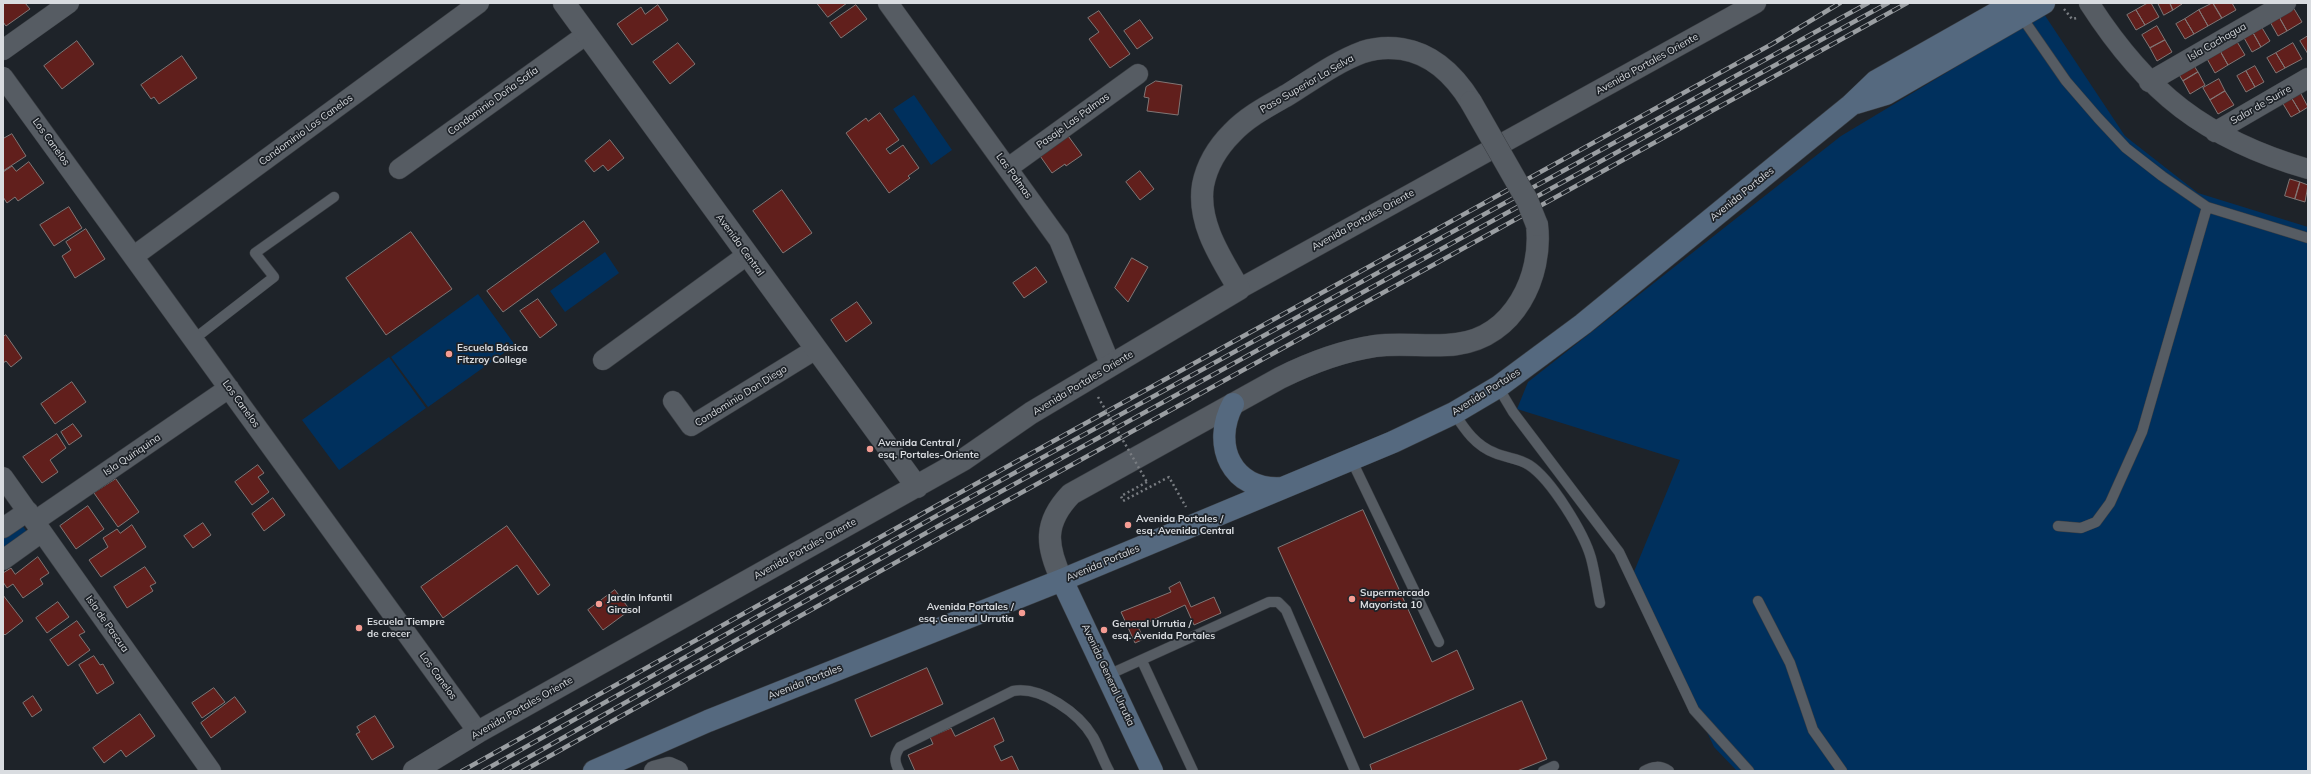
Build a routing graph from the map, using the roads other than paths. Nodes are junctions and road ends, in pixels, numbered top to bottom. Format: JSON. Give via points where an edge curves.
{"nodes":[{"id":1,"x":69,"y":3,"type":"edge"},
{"id":2,"x":479,"y":3,"type":"edge"},
{"id":3,"x":564,"y":3,"type":"edge"},
{"id":4,"x":888,"y":3,"type":"edge"},
{"id":5,"x":1756,"y":3,"type":"edge"},
{"id":6,"x":2044,"y":3,"type":"edge"},
{"id":7,"x":2286,"y":3,"type":"edge"},
{"id":8,"x":2092,"y":4,"type":"edge"},
{"id":9,"x":2018,"y":10,"type":"edge"},
{"id":10,"x":587,"y":34,"type":"junction"},
{"id":11,"x":3,"y":50,"type":"edge"},
{"id":12,"x":1138,"y":74,"type":"dead end"},
{"id":13,"x":3,"y":76,"type":"edge"},
{"id":14,"x":2308,"y":78,"type":"edge"},
{"id":15,"x":2149,"y":82,"type":"junction"},
{"id":16,"x":2215,"y":132,"type":"junction"},
{"id":17,"x":1008,"y":168,"type":"junction"},
{"id":18,"x":2307,"y":168,"type":"edge"},
{"id":19,"x":399,"y":169,"type":"dead end"},
{"id":20,"x":334,"y":197,"type":"dead end"},
{"id":21,"x":2207,"y":207,"type":"junction"},
{"id":22,"x":1537,"y":225,"type":"joint"},
{"id":23,"x":2308,"y":238,"type":"edge"},
{"id":24,"x":748,"y":255,"type":"junction"},
{"id":25,"x":134,"y":256,"type":"junction"},
{"id":26,"x":1239,"y":289,"type":"junction"},
{"id":27,"x":194,"y":339,"type":"junction"},
{"id":28,"x":816,"y":349,"type":"junction"},
{"id":29,"x":603,"y":360,"type":"dead end"},
{"id":30,"x":1111,"y":366,"type":"junction"},
{"id":31,"x":1498,"y":386,"type":"junction"},
{"id":32,"x":230,"y":388,"type":"junction"},
{"id":33,"x":673,"y":401,"type":"dead end"},
{"id":34,"x":1233,"y":404,"type":"junction"},
{"id":35,"x":1454,"y":413,"type":"junction"},
{"id":36,"x":1351,"y":459,"type":"junction"},
{"id":37,"x":3,"y":477,"type":"edge"},
{"id":38,"x":917,"y":487,"type":"junction"},
{"id":39,"x":1282,"y":488,"type":"junction"},
{"id":40,"x":35,"y":522,"type":"junction"},
{"id":41,"x":2058,"y":526,"type":"dead end"},
{"id":42,"x":3,"y":528,"type":"edge"},
{"id":43,"x":3,"y":560,"type":"edge"},
{"id":44,"x":1062,"y":580,"type":"junction"},
{"id":45,"x":1758,"y":601,"type":"dead end"},
{"id":46,"x":1600,"y":604,"type":"dead end"},
{"id":47,"x":1439,"y":642,"type":"dead end"},
{"id":48,"x":1142,"y":660,"type":"junction"},
{"id":49,"x":1108,"y":675,"type":"junction"},
{"id":50,"x":478,"y":732,"type":"junction"},
{"id":51,"x":1554,"y":766,"type":"dead end"},
{"id":52,"x":211,"y":771,"type":"edge"},
{"id":53,"x":414,"y":771,"type":"edge"},
{"id":54,"x":594,"y":771,"type":"edge"},
{"id":55,"x":899,"y":771,"type":"edge"},
{"id":56,"x":1109,"y":771,"type":"edge"},
{"id":57,"x":1152,"y":771,"type":"edge"},
{"id":58,"x":1193,"y":771,"type":"edge"},
{"id":59,"x":1355,"y":771,"type":"edge"},
{"id":60,"x":1543,"y":771,"type":"edge"},
{"id":61,"x":1644,"y":771,"type":"edge"},
{"id":62,"x":1669,"y":771,"type":"edge"},
{"id":63,"x":1749,"y":771,"type":"edge"},
{"id":64,"x":1842,"y":771,"type":"edge"}],
"edges":[{"from":1,"to":11,"type":"street"},
{"from":2,"to":25,"type":"street","name":"Condominio Los Canelos"},
{"from":3,"to":10,"type":"street","name":"Avenida Central"},
{"from":4,"to":17,"type":"street","name":"Las Palmas"},
{"from":5,"to":26,"type":"street","name":"Avenida Portales Oriente"},
{"from":6,"to":9,"type":"main road","name":"Avenida Portales"},
{"from":7,"to":15,"type":"street","name":"Isla Cachagua"},
{"from":8,"to":15,"type":"street","via":[[2119,47]]},
{"from":9,"to":21,"type":"lane","via":[[2066,81],[2126,148]]},
{"from":9,"to":31,"type":"main road","name":"Avenida Portales","via":[[1886,94],[1851,105],[1583,324]]},
{"from":10,"to":19,"type":"street","name":"Condominio Doña Sofía"},
{"from":10,"to":24,"type":"street","name":"Avenida Central"},
{"from":12,"to":17,"type":"street","name":"Pasaje Las Palmas"},
{"from":13,"to":25,"type":"street","name":"Los Canelos"},
{"from":14,"to":16,"type":"street","name":"Salar de Surire"},
{"from":15,"to":16,"type":"street"},
{"from":16,"to":18,"type":"street","via":[[2262,155]]},
{"from":17,"to":30,"type":"street","name":"Las Palmas","via":[[1047,222],[1066,254]]},
{"from":20,"to":27,"type":"lane","via":[[255,253],[274,277]]},
{"from":21,"to":23,"type":"lane"},
{"from":21,"to":41,"type":"lane","via":[[2142,432],[2110,503],[2096,522],[2081,528]]},
{"from":22,"to":26,"type":"street","name":"Paso Superior La Selva","bridge":true,"via":[[1527,200],[1471,102],[1452,76],[1434,61],[1412,51],[1388,48],[1365,52],[1335,66],[1243,123],[1224,142],[1211,161],[1203,186],[1204,214],[1213,241]]},
{"from":22,"to":34,"type":"street","name":"Avenida Portales","via":[[1538,254],[1528,289],[1511,314],[1487,333],[1459,344],[1394,344],[1335,355],[1296,370]]},
{"from":24,"to":28,"type":"street","name":"Avenida Central"},
{"from":24,"to":29,"type":"street"},
{"from":25,"to":27,"type":"street","name":"Los Canelos"},
{"from":26,"to":30,"type":"street","name":"Avenida Portales Oriente"},
{"from":27,"to":32,"type":"street","name":"Los Canelos"},
{"from":28,"to":33,"type":"street","name":"Condominio Don Diego","via":[[691,426]]},
{"from":28,"to":38,"type":"street","name":"Avenida Central"},
{"from":30,"to":38,"type":"street","name":"Avenida Portales Oriente","via":[[1031,413],[963,460]]},
{"from":31,"to":35,"type":"main road","name":"Avenida Portales"},
{"from":31,"to":63,"type":"lane","via":[[1513,412],[1619,552],[1694,710]]},
{"from":32,"to":40,"type":"street","name":"Isla Quiriquina"},
{"from":32,"to":50,"type":"street","name":"Los Canelos"},
{"from":34,"to":39,"type":"main road","via":[[1224,425],[1223,437],[1233,467],[1253,484],[1263,488]]},
{"from":34,"to":44,"type":"street","name":"Avenida Portales","via":[[1081,487],[1063,502],[1052,521],[1049,540]]},
{"from":35,"to":36,"type":"main road","name":"Avenida Portales"},
{"from":35,"to":46,"type":"lane","via":[[1479,445],[1496,454],[1530,465],[1546,480],[1586,544]]},
{"from":36,"to":39,"type":"main road","name":"Avenida Portales"},
{"from":36,"to":47,"type":"lane"},
{"from":37,"to":40,"type":"street","name":"Isla de Pascua"},
{"from":38,"to":50,"type":"street","name":"Avenida Portales Oriente"},
{"from":39,"to":44,"type":"main road","name":"Avenida Portales"},
{"from":40,"to":42,"type":"street","name":"Isla Quiriquina"},
{"from":40,"to":43,"type":"street","name":"Isla Quiriquina"},
{"from":40,"to":52,"type":"street","name":"Isla de Pascua"},
{"from":44,"to":49,"type":"main road","name":"Avenida General Urrutia"},
{"from":44,"to":54,"type":"main road","name":"Avenida Portales","via":[[708,721]]},
{"from":45,"to":64,"type":"lane","via":[[1790,663],[1813,730]]},
{"from":48,"to":49,"type":"lane"},
{"from":48,"to":58,"type":"lane"},
{"from":48,"to":59,"type":"lane","via":[[1269,602],[1278,602],[1286,610]]},
{"from":49,"to":57,"type":"main road","name":"Avenida General Urrutia"},
{"from":50,"to":53,"type":"street","name":"Avenida Portales Oriente"},
{"from":51,"to":60,"type":"lane"},
{"from":55,"to":56,"type":"lane","via":[[895,755],[900,747],[1022,690],[1038,693],[1080,719],[1092,736]]},
{"from":61,"to":62,"type":"lane","via":[[1652,767],[1663,767]]}]}
